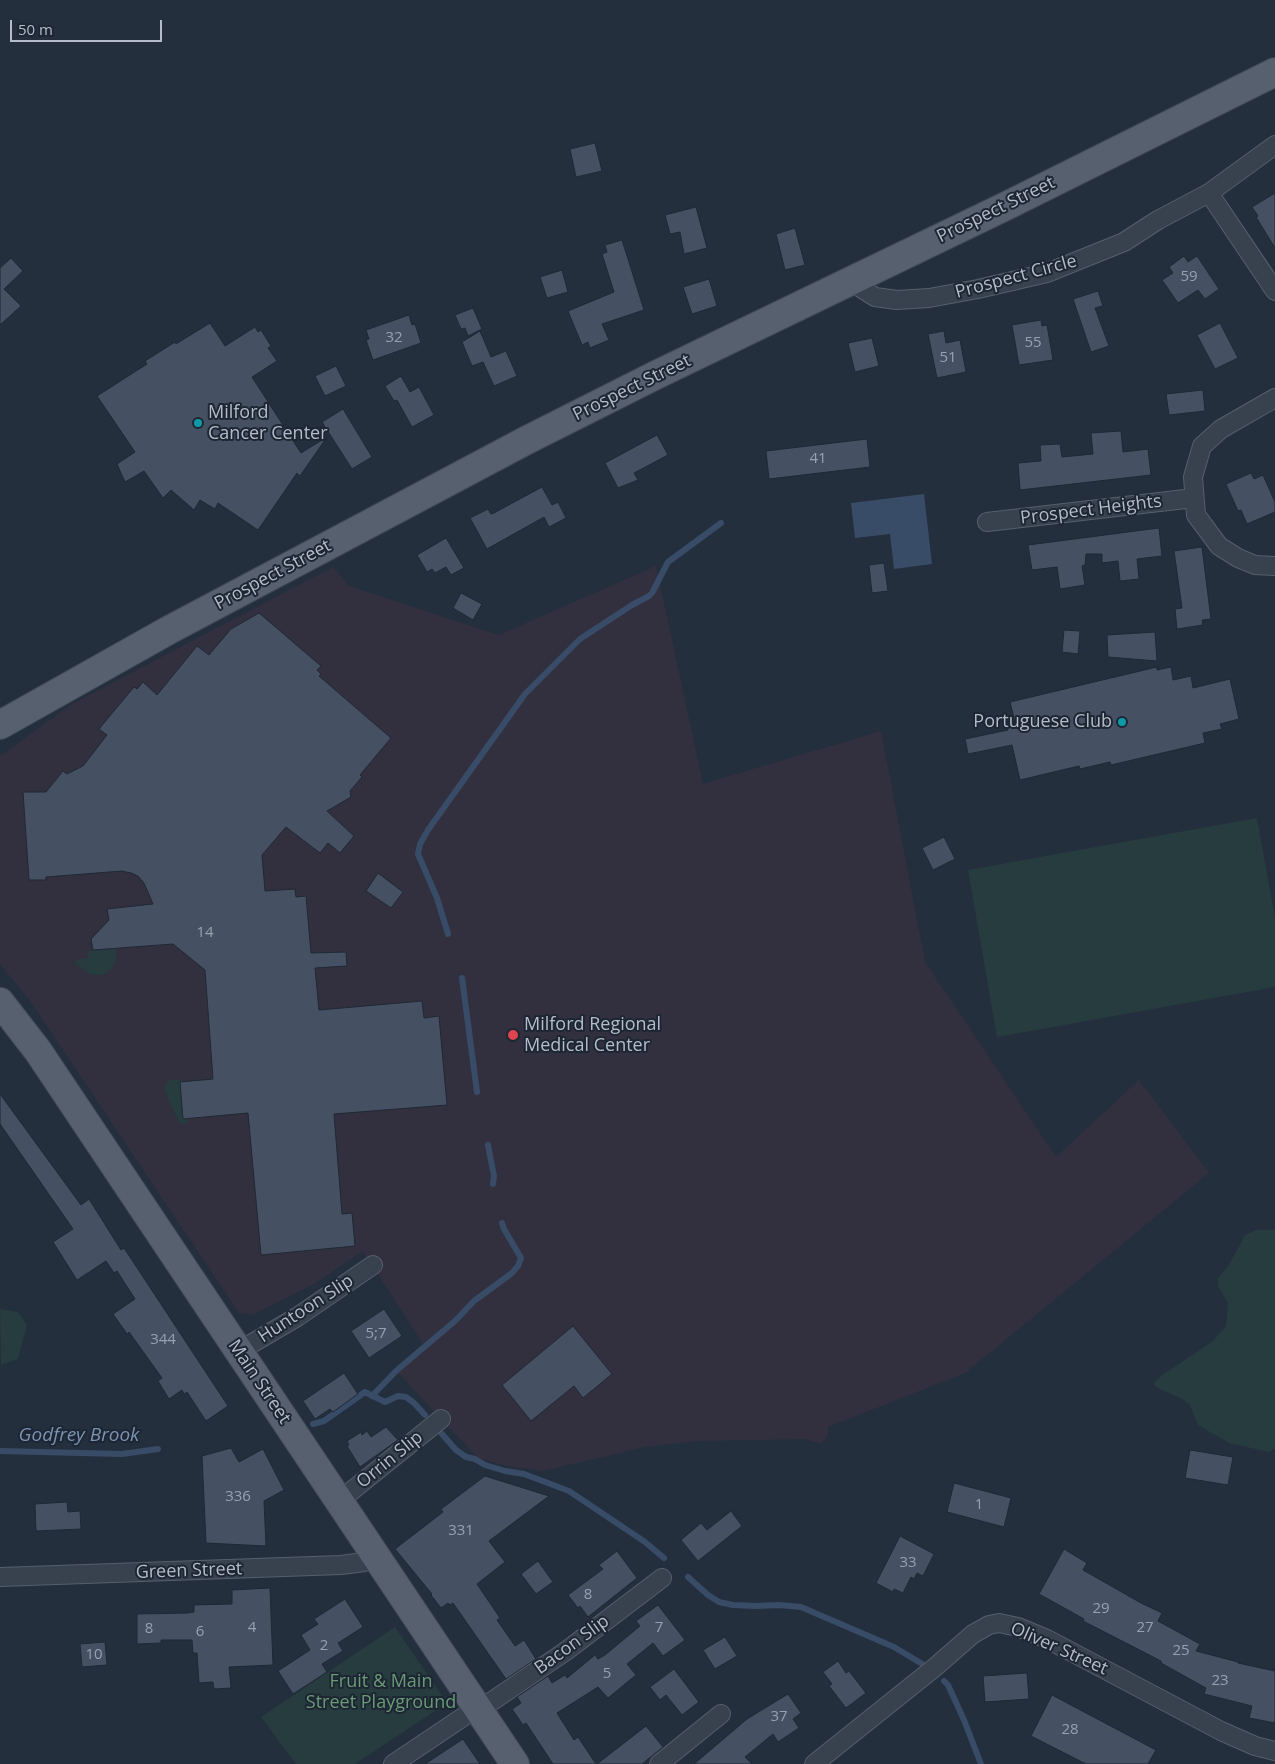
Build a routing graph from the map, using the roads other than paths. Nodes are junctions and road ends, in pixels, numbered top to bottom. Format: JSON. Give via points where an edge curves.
{"nodes":[{"id":1,"x":1275,"y":72,"type":"edge"},
{"id":2,"x":1275,"y":145,"type":"edge"},
{"id":3,"x":1209,"y":193,"type":"junction"},
{"id":4,"x":850,"y":281,"type":"junction"},
{"id":5,"x":1275,"y":291,"type":"edge"},
{"id":6,"x":1275,"y":398,"type":"edge"},
{"id":7,"x":1194,"y":498,"type":"junction"},
{"id":8,"x":987,"y":522,"type":"dead end"},
{"id":9,"x":1275,"y":566,"type":"edge"},
{"id":10,"x":0,"y":725,"type":"edge"},
{"id":11,"x":0,"y":1002,"type":"edge"},
{"id":12,"x":373,"y":1265,"type":"dead end"},
{"id":13,"x":239,"y":1351,"type":"junction"},
{"id":14,"x":442,"y":1419,"type":"dead end"},
{"id":15,"x":339,"y":1501,"type":"junction"},
{"id":16,"x":376,"y":1556,"type":"junction"},
{"id":17,"x":0,"y":1577,"type":"edge"},
{"id":18,"x":662,"y":1578,"type":"dead end"},
{"id":19,"x":478,"y":1708,"type":"junction"},
{"id":20,"x":721,"y":1714,"type":"dead end"},
{"id":21,"x":1275,"y":1751,"type":"edge"},
{"id":22,"x":393,"y":1764,"type":"edge"},
{"id":23,"x":516,"y":1764,"type":"edge"},
{"id":24,"x":659,"y":1764,"type":"edge"},
{"id":25,"x":814,"y":1764,"type":"edge"}],
"edges":[{"from":1,"to":4,"type":"main road","name":"Prospect Street"},
{"from":2,"to":3,"type":"street","name":"Prospect Circle"},
{"from":3,"to":4,"type":"street","name":"Prospect Circle","via":[[1124,242],[1047,273],[929,298],[896,300],[875,296]]},
{"from":3,"to":5,"type":"street"},
{"from":4,"to":10,"type":"main road","name":"Prospect Street","via":[[527,440],[160,634]]},
{"from":6,"to":7,"type":"street","via":[[1221,429],[1202,446],[1193,477]]},
{"from":7,"to":8,"type":"street","name":"Prospect Heights"},
{"from":7,"to":9,"type":"street","via":[[1196,515],[1219,546],[1255,565]]},
{"from":11,"to":13,"type":"main road","name":"Main Street","via":[[38,1051]]},
{"from":12,"to":13,"type":"street","name":"Huntoon Slip","via":[[297,1317]]},
{"from":13,"to":15,"type":"main road","name":"Main Street"},
{"from":14,"to":15,"type":"street","name":"Orrin Slip"},
{"from":15,"to":16,"type":"main road","name":"Main Street"},
{"from":16,"to":17,"type":"street","name":"Green Street","via":[[364,1562],[341,1565]]},
{"from":16,"to":19,"type":"main road","name":"Main Street"},
{"from":18,"to":19,"type":"street","name":"Bacon Slip","via":[[566,1651]]},
{"from":19,"to":22,"type":"street","name":"Bacon Slip"},
{"from":19,"to":23,"type":"main road","name":"Main Street"},
{"from":20,"to":24,"type":"street"},
{"from":21,"to":25,"type":"street","name":"Oliver Street","via":[[1221,1731],[1047,1639],[999,1623],[973,1634]]}]}
